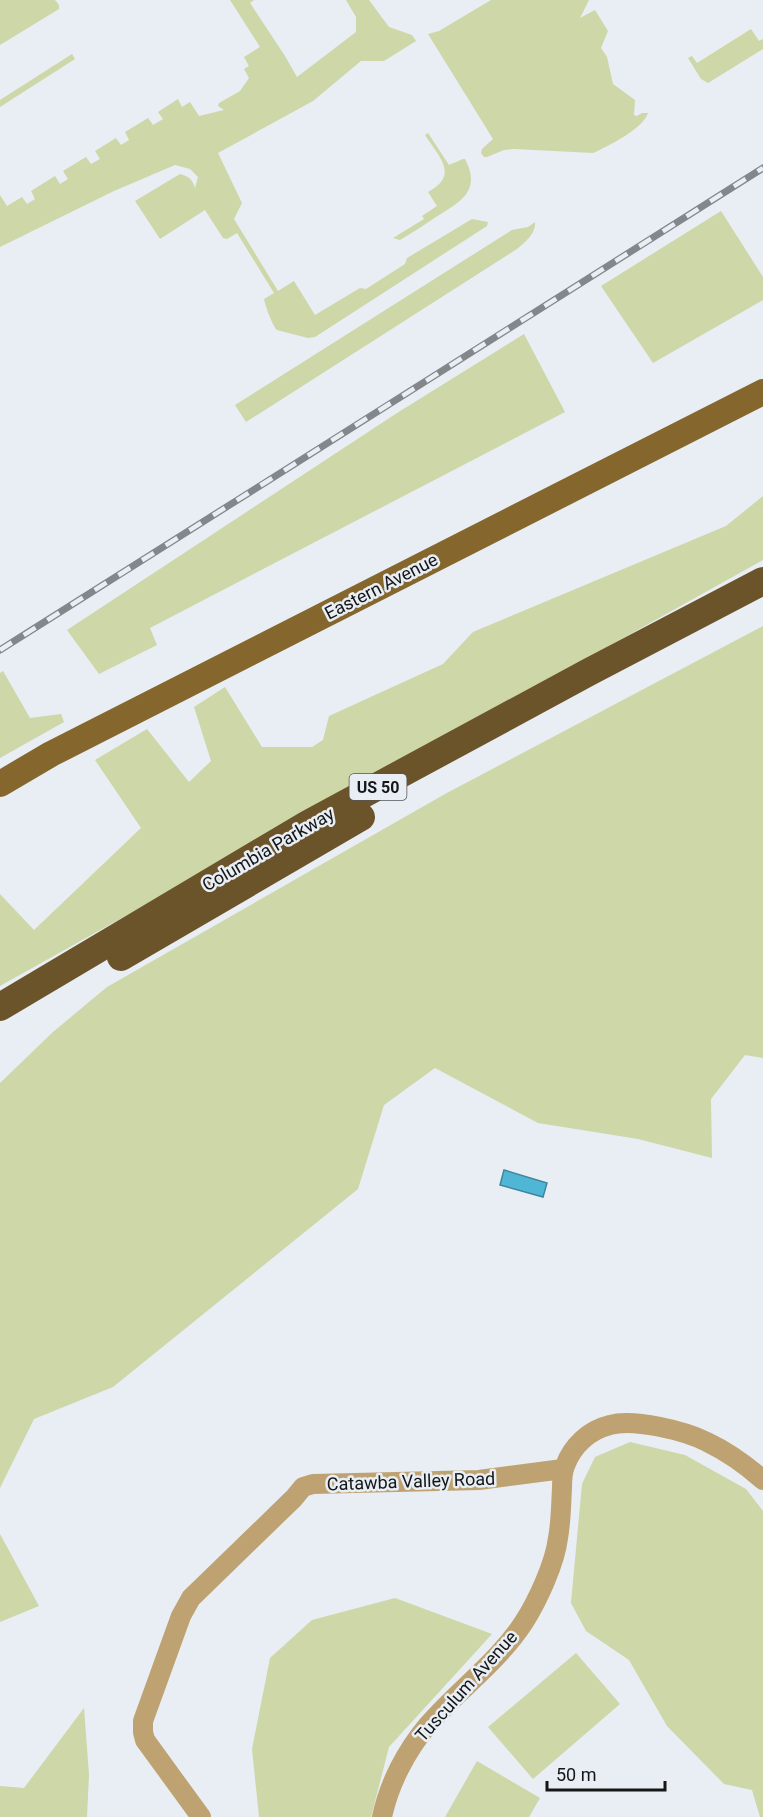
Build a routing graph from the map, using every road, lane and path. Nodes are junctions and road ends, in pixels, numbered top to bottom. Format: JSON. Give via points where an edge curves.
{"nodes":[{"id":1,"x":763,"y":392,"type":"edge"},
{"id":2,"x":763,"y":580,"type":"edge"},
{"id":3,"x":763,"y":602,"type":"edge"},
{"id":4,"x":0,"y":784,"type":"edge"},
{"id":5,"x":0,"y":1007,"type":"edge"},
{"id":6,"x":0,"y":1027,"type":"edge"},
{"id":7,"x":563,"y":1469,"type":"junction"},
{"id":8,"x":763,"y":1480,"type":"edge"},
{"id":9,"x":201,"y":1817,"type":"edge"},
{"id":10,"x":382,"y":1817,"type":"edge"}],
"edges":[{"from":1,"to":4,"type":"main road","name":"Eastern Avenue","via":[[51,754]]},
{"from":2,"to":5,"type":"highway","name":"Columbia Parkway","number":"US 50","via":[[308,824]]},
{"from":3,"to":6,"type":"highway","name":"Columbia Parkway","number":"US 50","via":[[426,778]]},
{"from":7,"to":8,"type":"street","name":"Tusculum Avenue","via":[[577,1445],[599,1428],[613,1424],[649,1425],[705,1441],[730,1454]]},
{"from":7,"to":9,"type":"street","name":"Catawba Valley Road","via":[[479,1480],[303,1487],[191,1598],[143,1721],[145,1740]]},
{"from":7,"to":10,"type":"street","name":"Tusculum Avenue","via":[[558,1540],[535,1602],[502,1651],[411,1747],[386,1799]]}]}
